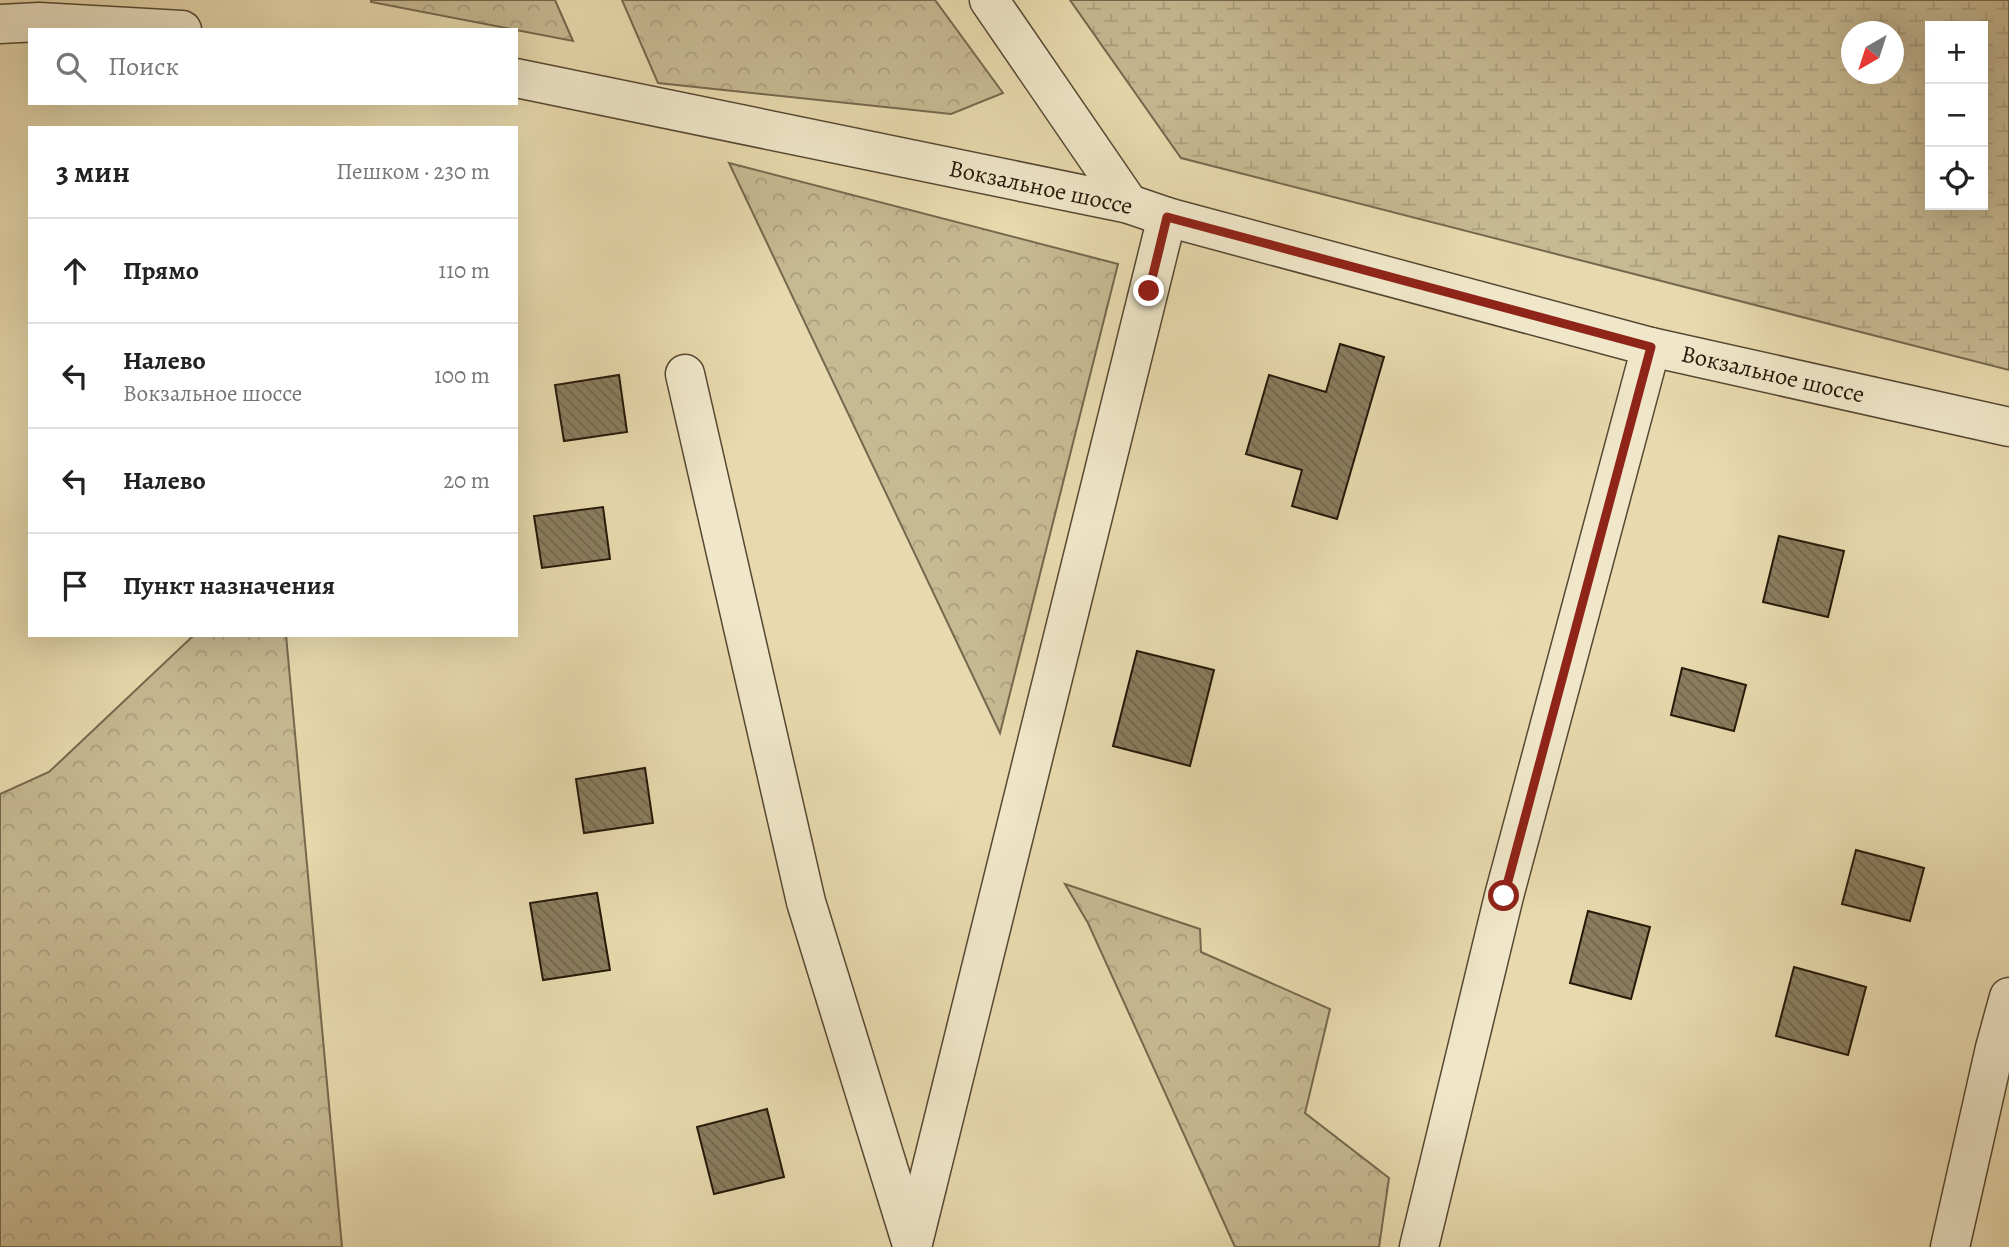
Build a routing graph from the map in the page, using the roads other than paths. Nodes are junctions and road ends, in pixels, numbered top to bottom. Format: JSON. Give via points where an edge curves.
{"nodes":[{"id":1,"x":989,"y":0,"type":"edge"},
{"id":2,"x":0,"y":24,"type":"edge"},
{"id":3,"x":146,"y":28,"type":"edge"},
{"id":4,"x":518,"y":78,"type":"edge"},
{"id":5,"x":1129,"y":204,"type":"junction"},
{"id":6,"x":1167,"y":217,"type":"junction"},
{"id":7,"x":1651,"y":347,"type":"junction"},
{"id":8,"x":685,"y":374,"type":"dead end"},
{"id":9,"x":2009,"y":427,"type":"edge"},
{"id":10,"x":2009,"y":997,"type":"edge"},
{"id":11,"x":912,"y":1247,"type":"edge"},
{"id":12,"x":1419,"y":1247,"type":"edge"},
{"id":13,"x":1950,"y":1247,"type":"edge"}],
"edges":[{"from":1,"to":5,"type":"street"},
{"from":2,"to":3,"type":"street"},
{"from":4,"to":5,"type":"street","name":"Вокзальное шоссе"},
{"from":5,"to":6,"type":"street","name":"Вокзальное шоссе"},
{"from":6,"to":7,"type":"street","name":"Вокзальное шоссе"},
{"from":6,"to":11,"type":"street"},
{"from":7,"to":9,"type":"street","name":"Вокзальное шоссе"},
{"from":7,"to":12,"type":"street","via":[[1504,896]]},
{"from":8,"to":11,"type":"street","via":[[806,902]]},
{"from":10,"to":13,"type":"street"}]}
